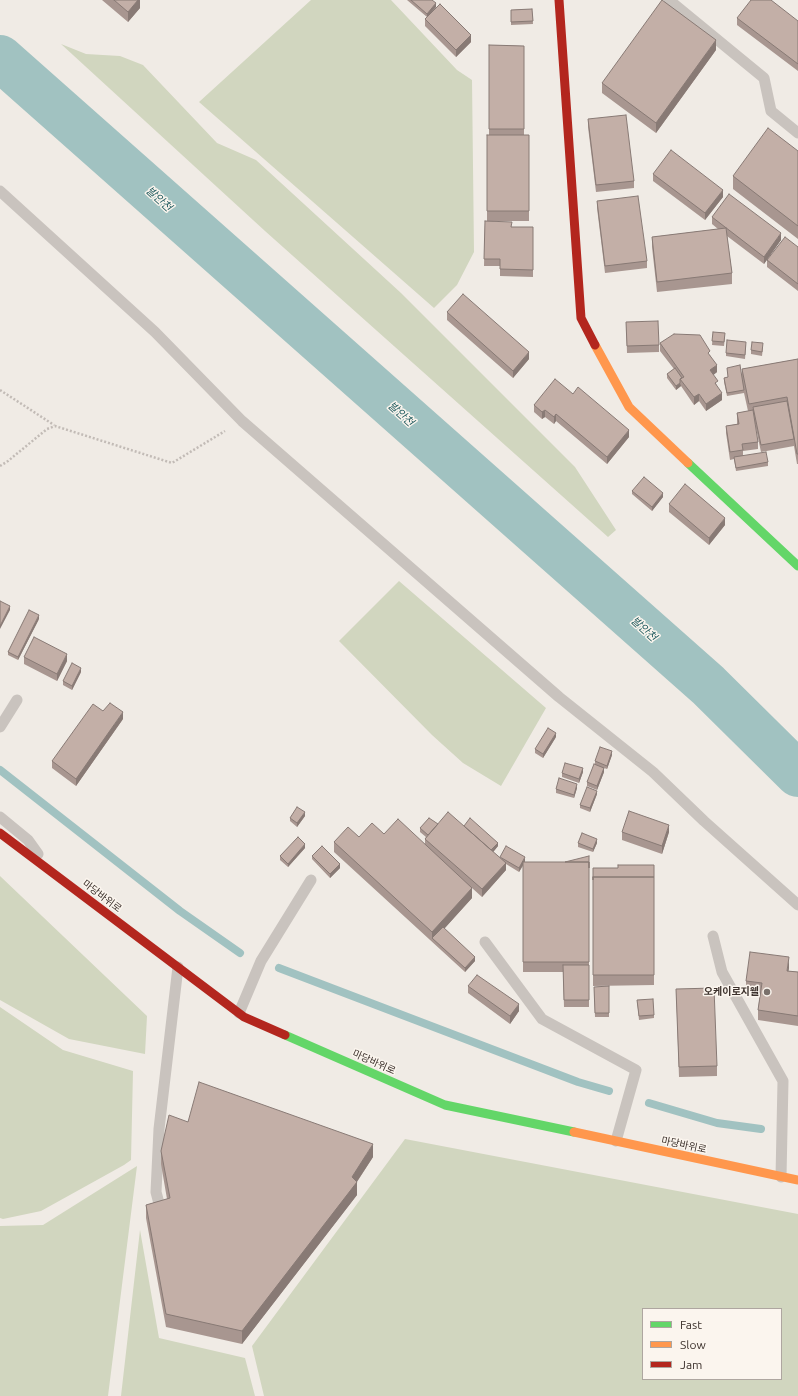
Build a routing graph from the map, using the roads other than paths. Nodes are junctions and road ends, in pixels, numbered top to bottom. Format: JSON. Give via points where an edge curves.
{"nodes":[{"id":1,"x":559,"y":0,"type":"edge"},
{"id":2,"x":669,"y":0,"type":"edge"},
{"id":3,"x":798,"y":133,"type":"edge"},
{"id":4,"x":0,"y":191,"type":"edge"},
{"id":5,"x":798,"y":566,"type":"edge"},
{"id":6,"x":16,"y":700,"type":"dead end"},
{"id":7,"x":0,"y":727,"type":"edge"},
{"id":8,"x":0,"y":817,"type":"edge"},
{"id":9,"x":0,"y":833,"type":"edge"},
{"id":10,"x":47,"y":868,"type":"junction"},
{"id":11,"x":311,"y":880,"type":"dead end"},
{"id":12,"x":798,"y":905,"type":"edge"},
{"id":13,"x":713,"y":936,"type":"dead end"},
{"id":14,"x":485,"y":942,"type":"dead end"},
{"id":15,"x":178,"y":967,"type":"junction"},
{"id":16,"x":239,"y":1013,"type":"junction"},
{"id":17,"x":616,"y":1141,"type":"junction"},
{"id":18,"x":781,"y":1177,"type":"junction"},
{"id":19,"x":798,"y":1180,"type":"edge"},
{"id":20,"x":166,"y":1228,"type":"edge"}],
"edges":[{"from":1,"to":5,"type":"main road","via":[[581,318],[629,407]]},
{"from":2,"to":3,"type":"lane","via":[[764,78],[771,111]]},
{"from":4,"to":12,"type":"lane","via":[[155,332],[242,421],[559,697],[653,772]]},
{"from":6,"to":7,"type":"lane"},
{"from":8,"to":10,"type":"lane","via":[[28,840]]},
{"from":9,"to":10,"type":"main road","name":"마당바위로"},
{"from":10,"to":15,"type":"main road","name":"마당바위로"},
{"from":11,"to":16,"type":"lane","via":[[261,961]]},
{"from":13,"to":18,"type":"lane","via":[[722,972],[783,1081]]},
{"from":14,"to":17,"type":"lane","via":[[542,1019],[636,1070]]},
{"from":15,"to":16,"type":"main road","name":"마당바위로"},
{"from":15,"to":20,"type":"lane","via":[[165,1072],[156,1192]]},
{"from":16,"to":17,"type":"main road","name":"마당바위로","via":[[445,1105]]},
{"from":17,"to":18,"type":"main road","name":"마당바위로"},
{"from":18,"to":19,"type":"main road","name":"마당바위로"}]}
